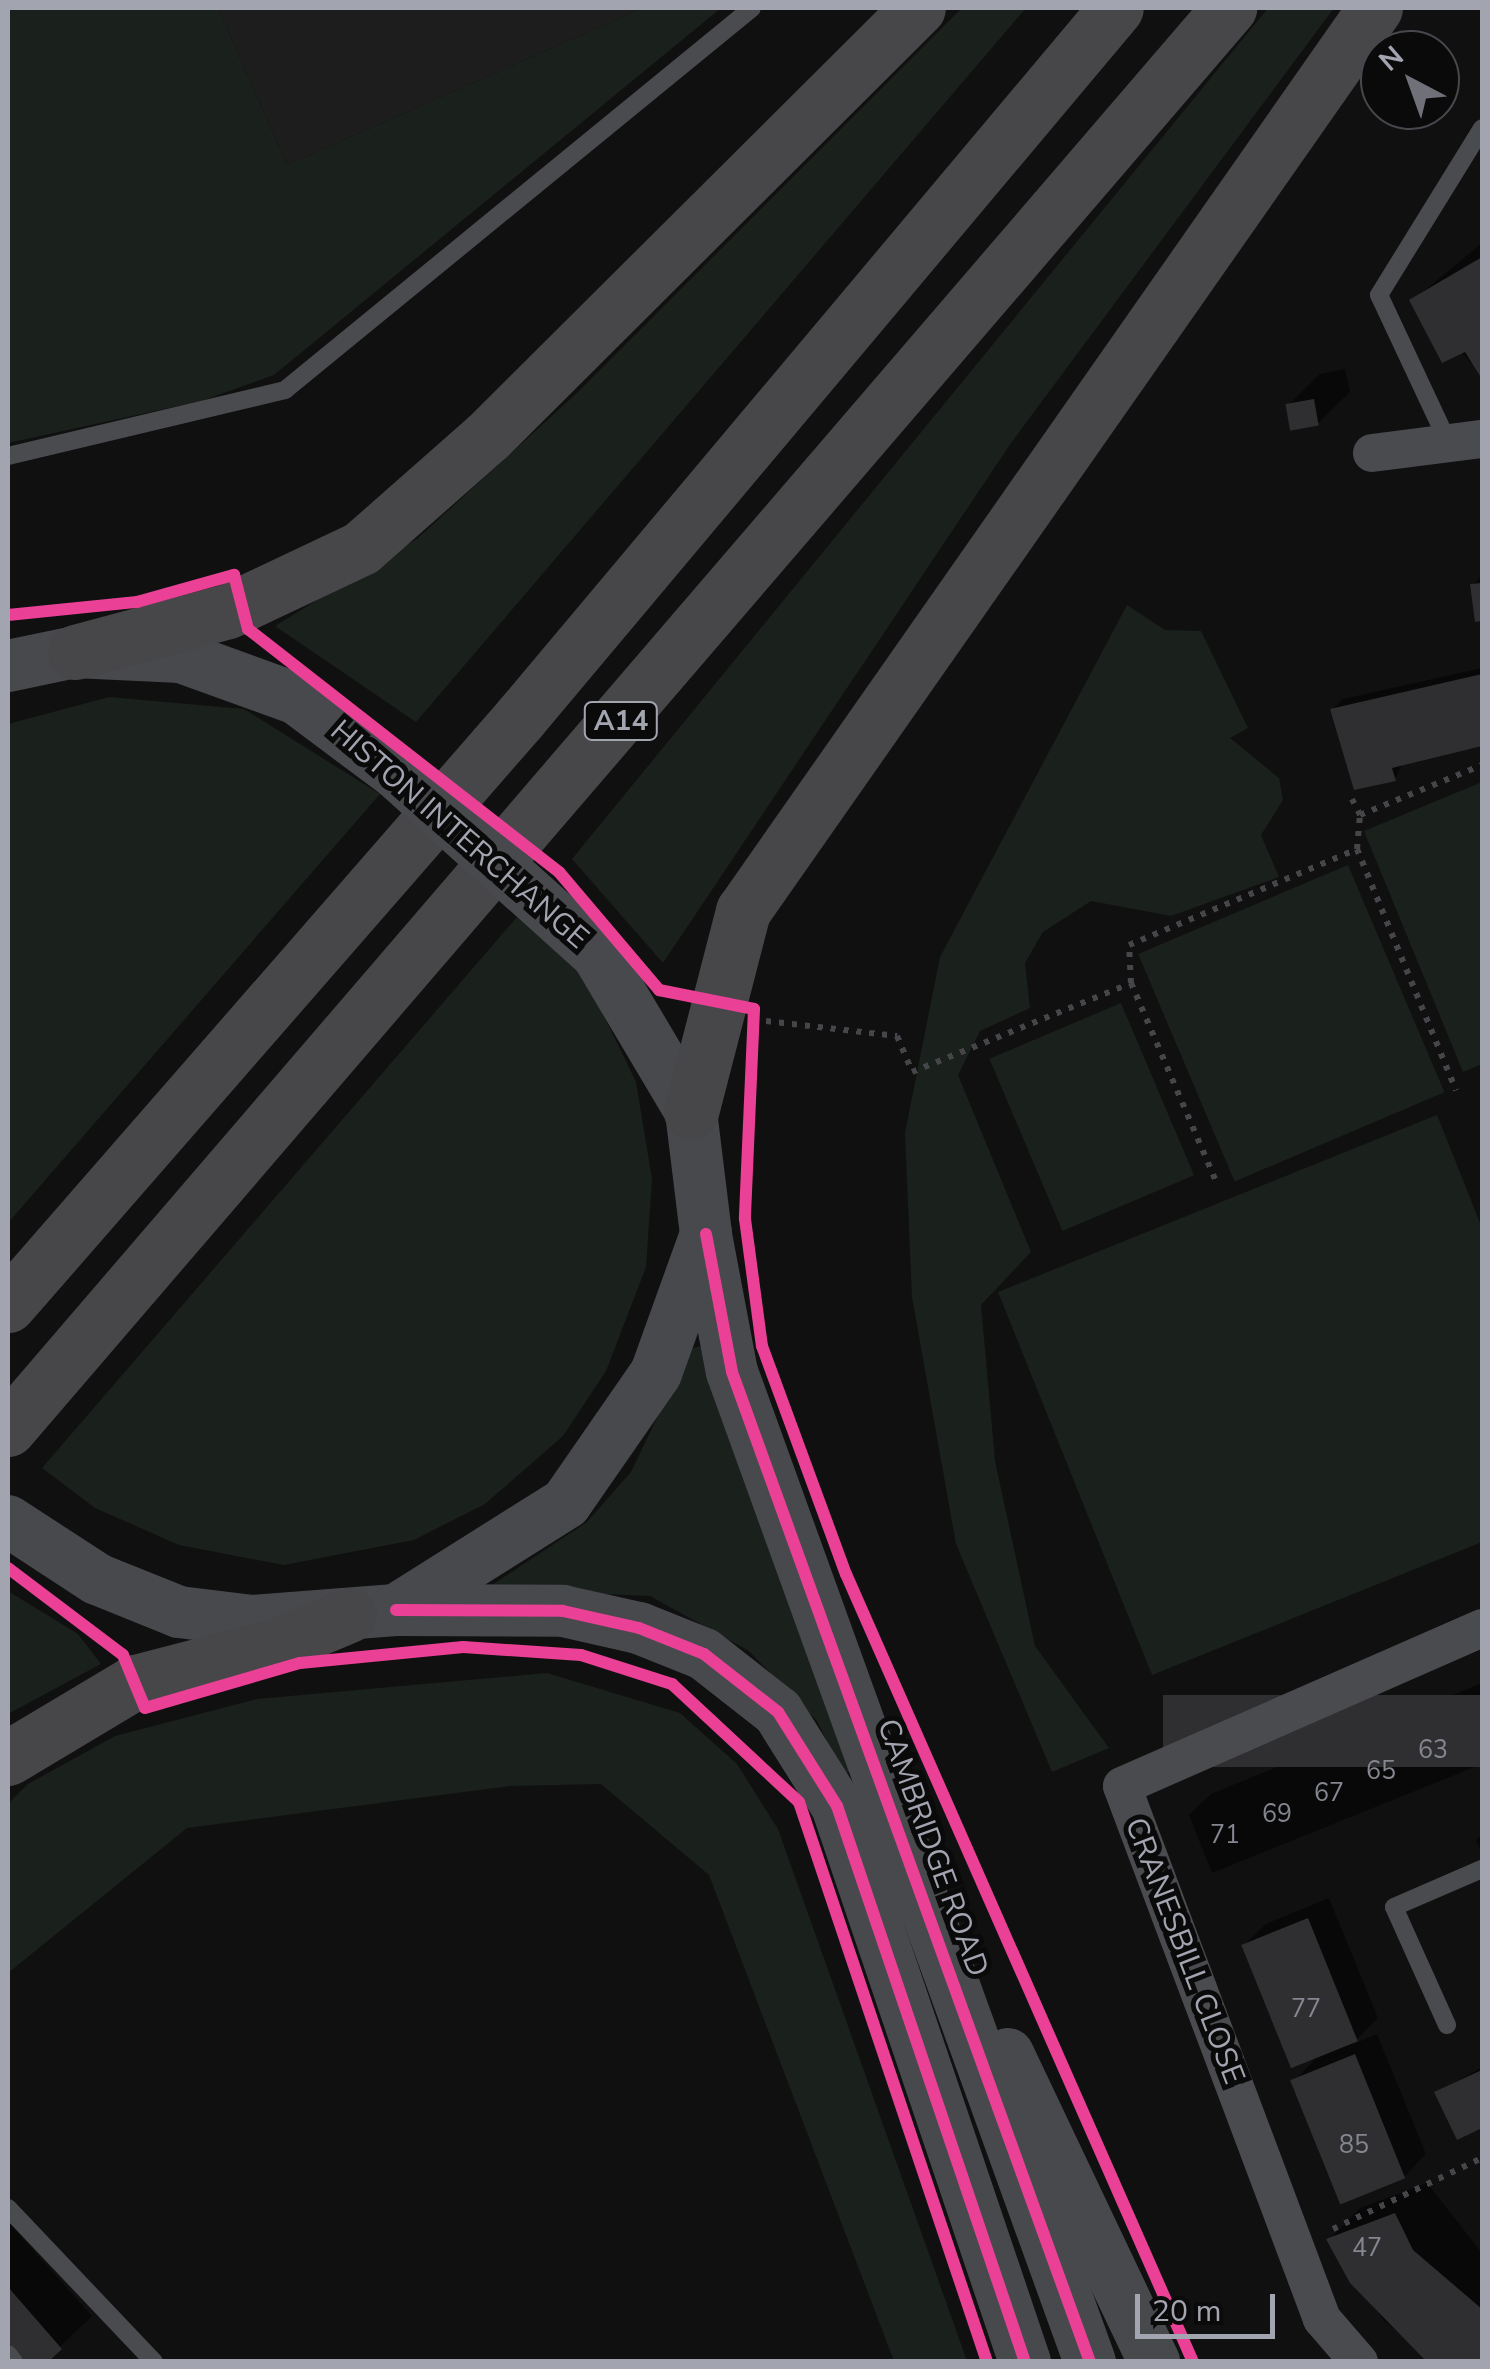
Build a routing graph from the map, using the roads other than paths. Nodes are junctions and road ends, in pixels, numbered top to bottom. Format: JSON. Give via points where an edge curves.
{"nodes":[{"id":1,"x":752,"y":8,"type":"edge"},
{"id":2,"x":918,"y":8,"type":"edge"},
{"id":3,"x":1116,"y":8,"type":"edge"},
{"id":4,"x":1230,"y":8,"type":"edge"},
{"id":5,"x":1375,"y":8,"type":"edge"},
{"id":6,"x":1482,"y":128,"type":"edge"},
{"id":7,"x":1465,"y":440,"type":"edge"},
{"id":8,"x":1372,"y":452,"type":"dead end"},
{"id":9,"x":8,"y":456,"type":"edge"},
{"id":10,"x":74,"y":652,"type":"junction"},
{"id":11,"x":8,"y":666,"type":"edge"},
{"id":12,"x":691,"y":1112,"type":"junction"},
{"id":13,"x":706,"y":1234,"type":"junction"},
{"id":14,"x":8,"y":1304,"type":"edge"},
{"id":15,"x":8,"y":1429,"type":"edge"},
{"id":16,"x":8,"y":1520,"type":"edge"},
{"id":17,"x":372,"y":1612,"type":"junction"},
{"id":18,"x":1482,"y":1628,"type":"edge"},
{"id":19,"x":8,"y":1758,"type":"edge"},
{"id":20,"x":1482,"y":1869,"type":"edge"},
{"id":21,"x":932,"y":1916,"type":"junction"},
{"id":22,"x":1447,"y":2025,"type":"dead end"},
{"id":23,"x":8,"y":2208,"type":"edge"},
{"id":24,"x":8,"y":2354,"type":"edge"},
{"id":25,"x":14,"y":2362,"type":"edge"},
{"id":26,"x":154,"y":2362,"type":"edge"},
{"id":27,"x":1025,"y":2362,"type":"edge"},
{"id":28,"x":1090,"y":2362,"type":"edge"},
{"id":29,"x":1154,"y":2362,"type":"edge"},
{"id":30,"x":1360,"y":2362,"type":"edge"}],
"edges":[{"from":1,"to":9,"type":"lane","via":[[285,390]]},
{"from":2,"to":10,"type":"highway","via":[[486,437],[361,548],[228,611]]},
{"from":3,"to":14,"type":"highway","number":"A14","via":[[520,719]]},
{"from":4,"to":15,"type":"highway","number":"A14"},
{"from":5,"to":12,"type":"highway","via":[[742,911],[734,1009]]},
{"from":6,"to":7,"type":"lane","via":[[1379,296]]},
{"from":7,"to":8,"type":"street"},
{"from":10,"to":11,"type":"main road","name":"HISTON INTERCHANGE"},
{"from":10,"to":12,"type":"main road","name":"HISTON INTERCHANGE","bridge":true,"via":[[181,658],[298,699],[396,772],[597,954]]},
{"from":12,"to":13,"type":"main road","name":"HISTON INTERCHANGE"},
{"from":13,"to":17,"type":"main road","name":"HISTON INTERCHANGE","via":[[656,1373],[616,1443],[566,1503]]},
{"from":13,"to":21,"type":"main road","name":"CAMBRIDGE ROAD","via":[[732,1372]]},
{"from":16,"to":17,"type":"main road","name":"HISTON INTERCHANGE","via":[[97,1578],[178,1612],[252,1621]]},
{"from":17,"to":19,"type":"highway","via":[[278,1645],[134,1682]]},
{"from":17,"to":27,"type":"main road","via":[[563,1611],[639,1628],[704,1654],[778,1712],[836,1806]]},
{"from":18,"to":30,"type":"street","name":"CRANESBILL CLOSE","via":[[1122,1786],[1322,2319]]},
{"from":20,"to":22,"type":"lane","via":[[1394,1907]]},
{"from":21,"to":28,"type":"main road","name":"CAMBRIDGE ROAD"},
{"from":21,"to":29,"type":"main road","name":"CAMBRIDGE ROAD","via":[[1040,2112]]},
{"from":23,"to":26,"type":"lane"},
{"from":24,"to":25,"type":"lane"}]}
